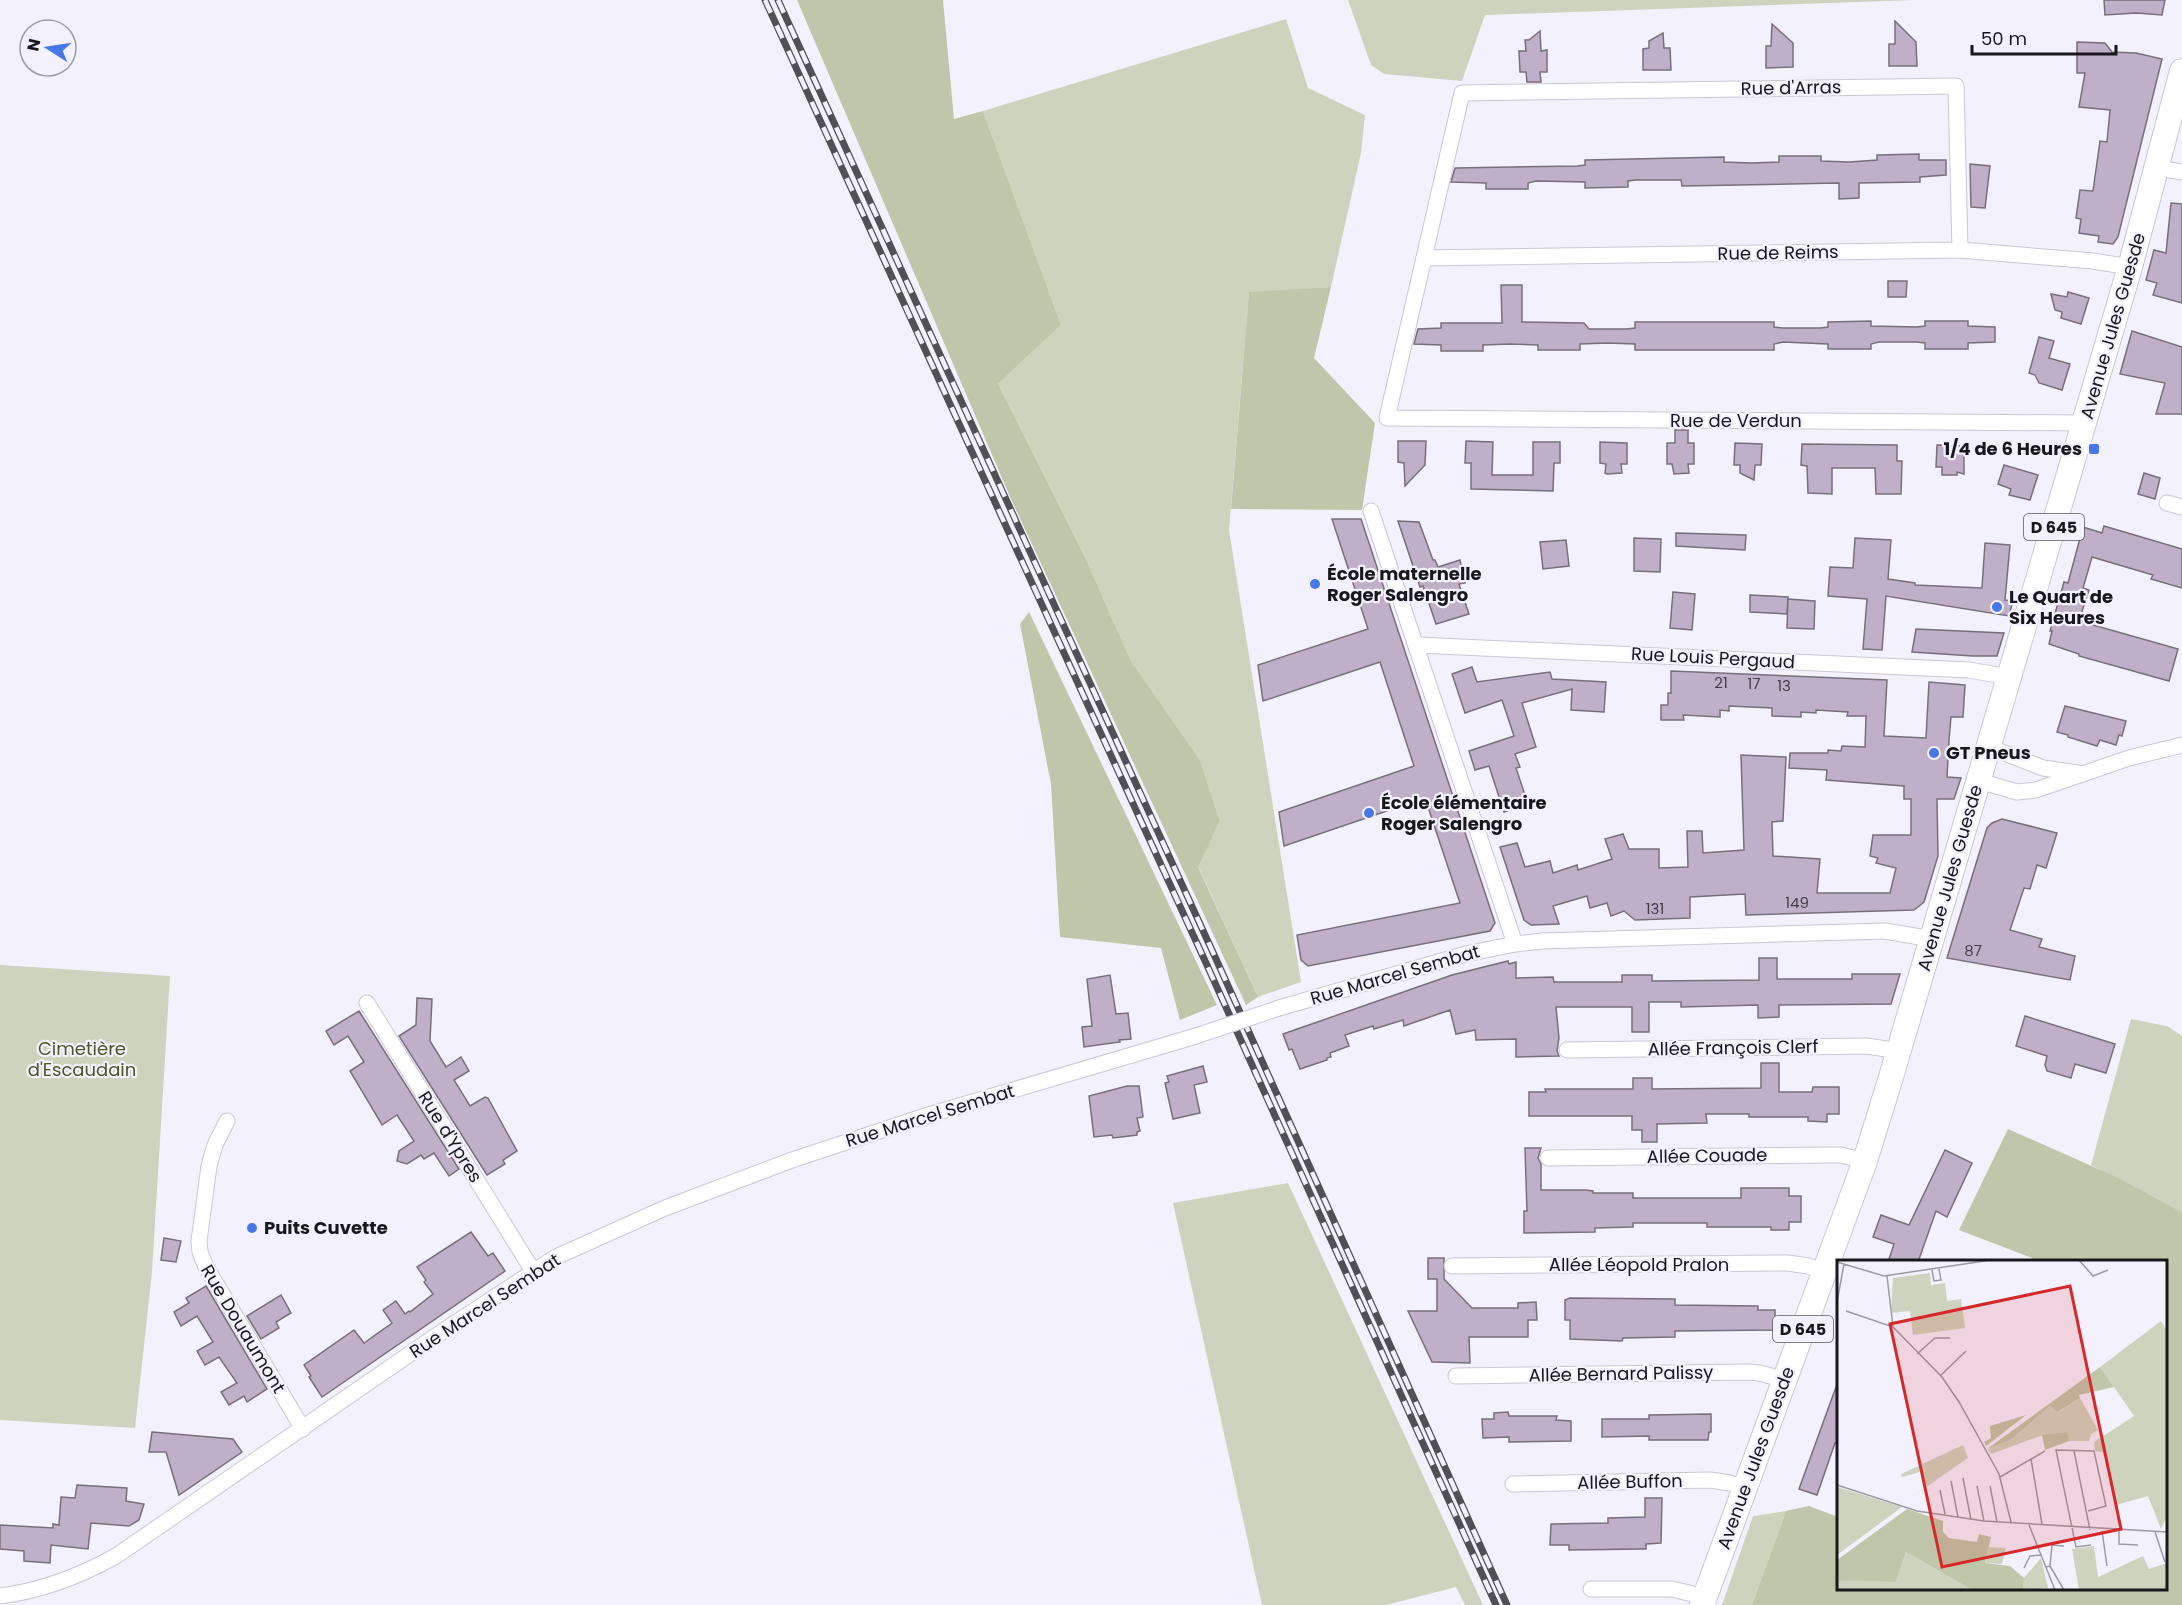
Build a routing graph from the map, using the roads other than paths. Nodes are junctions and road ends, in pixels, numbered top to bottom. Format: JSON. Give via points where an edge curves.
{"nodes":[{"id":1,"x":2182,"y":71,"type":"edge"},
{"id":2,"x":2158,"y":168,"type":"junction"},
{"id":3,"x":2182,"y":172,"type":"edge"},
{"id":4,"x":1960,"y":250,"type":"junction"},
{"id":5,"x":1424,"y":258,"type":"junction"},
{"id":6,"x":2130,"y":267,"type":"junction"},
{"id":7,"x":2085,"y":423,"type":"junction"},
{"id":8,"x":2167,"y":503,"type":"dead end"},
{"id":9,"x":2182,"y":507,"type":"edge"},
{"id":10,"x":1371,"y":511,"type":"dead end"},
{"id":11,"x":1417,"y":645,"type":"junction"},
{"id":12,"x":2009,"y":677,"type":"junction"},
{"id":13,"x":2182,"y":745,"type":"edge"},
{"id":14,"x":1989,"y":747,"type":"junction"},
{"id":15,"x":2081,"y":773,"type":"junction"},
{"id":16,"x":1979,"y":781,"type":"junction"},
{"id":17,"x":1932,"y":939,"type":"junction"},
{"id":18,"x":1515,"y":944,"type":"junction"},
{"id":19,"x":367,"y":1003,"type":"dead end"},
{"id":20,"x":1567,"y":1050,"type":"dead end"},
{"id":21,"x":1899,"y":1051,"type":"junction"},
{"id":22,"x":227,"y":1121,"type":"dead end"},
{"id":23,"x":1548,"y":1158,"type":"dead end"},
{"id":24,"x":1865,"y":1161,"type":"junction"},
{"id":25,"x":1452,"y":1266,"type":"dead end"},
{"id":26,"x":533,"y":1271,"type":"junction"},
{"id":27,"x":1824,"y":1271,"type":"junction"},
{"id":28,"x":1456,"y":1376,"type":"dead end"},
{"id":29,"x":1785,"y":1380,"type":"junction"},
{"id":30,"x":303,"y":1429,"type":"junction"},
{"id":31,"x":1513,"y":1484,"type":"dead end"},
{"id":32,"x":1745,"y":1488,"type":"junction"},
{"id":33,"x":1591,"y":1589,"type":"dead end"},
{"id":34,"x":0,"y":1596,"type":"edge"},
{"id":35,"x":26,"y":1598,"type":"edge"},
{"id":36,"x":1704,"y":1601,"type":"edge"}],
"edges":[{"from":1,"to":2,"type":"main road","name":"Avenue Jules Guesde","number":"D 645"},
{"from":2,"to":3,"type":"street"},
{"from":2,"to":6,"type":"main road","name":"Avenue Jules Guesde","number":"D 645"},
{"from":4,"to":5,"type":"street","name":"Rue de Reims"},
{"from":4,"to":5,"type":"street","name":"Rue d'Arras","via":[[1956,86],[1462,93]]},
{"from":4,"to":6,"type":"street","name":"Rue de Reims"},
{"from":5,"to":7,"type":"street","name":"Rue de Verdun","via":[[1387,418]]},
{"from":6,"to":7,"type":"main road","name":"Avenue Jules Guesde","number":"D 645"},
{"from":7,"to":12,"type":"main road","name":"Avenue Jules Guesde","number":"D 645"},
{"from":8,"to":9,"type":"street"},
{"from":10,"to":11,"type":"street"},
{"from":11,"to":12,"type":"street","name":"Rue Louis Pergaud","via":[[1968,670]]},
{"from":11,"to":18,"type":"street"},
{"from":12,"to":14,"type":"main road","name":"Avenue Jules Guesde","number":"D 645"},
{"from":13,"to":15,"type":"street"},
{"from":14,"to":15,"type":"street","via":[[2043,768]]},
{"from":14,"to":16,"type":"main road","name":"Avenue Jules Guesde","number":"D 645"},
{"from":15,"to":16,"type":"street","via":[[2026,792]]},
{"from":16,"to":17,"type":"main road","name":"Avenue Jules Guesde","number":"D 645"},
{"from":17,"to":18,"type":"street","name":"Rue Marcel Sembat","via":[[1885,931]]},
{"from":17,"to":21,"type":"main road","name":"Avenue Jules Guesde","number":"D 645"},
{"from":18,"to":26,"type":"street","name":"Rue Marcel Sembat","bridge":true,"via":[[1466,954],[1279,1008],[792,1160],[664,1208]]},
{"from":19,"to":26,"type":"street","name":"Rue d'Ypres"},
{"from":20,"to":21,"type":"street","name":"Allée François Clerf","via":[[1867,1047]]},
{"from":21,"to":24,"type":"main road","name":"Avenue Jules Guesde","number":"D 645"},
{"from":22,"to":30,"type":"street","name":"Rue Douaumont","via":[[209,1166],[200,1252]]},
{"from":23,"to":24,"type":"street","name":"Allée Couade","via":[[1841,1155]]},
{"from":24,"to":27,"type":"main road","name":"Avenue Jules Guesde","number":"D 645"},
{"from":25,"to":27,"type":"street","name":"Allée Léopold Pralon","via":[[1788,1263]]},
{"from":26,"to":30,"type":"street","name":"Rue Marcel Sembat"},
{"from":27,"to":29,"type":"main road","name":"Avenue Jules Guesde","number":"D 645"},
{"from":28,"to":29,"type":"street","name":"Allée Bernard Palissy","via":[[1748,1372]]},
{"from":29,"to":32,"type":"main road","name":"Avenue Jules Guesde","number":"D 645"},
{"from":30,"to":35,"type":"street","name":"Rue Marcel Sembat","via":[[116,1556]]},
{"from":31,"to":32,"type":"street","name":"Allée Buffon","via":[[1710,1480]]},
{"from":32,"to":36,"type":"main road","name":"Avenue Jules Guesde","number":"D 645"},
{"from":33,"to":36,"type":"street","via":[[1672,1589]]},
{"from":34,"to":35,"type":"street","name":"Rue Marcel Sembat"}]}
